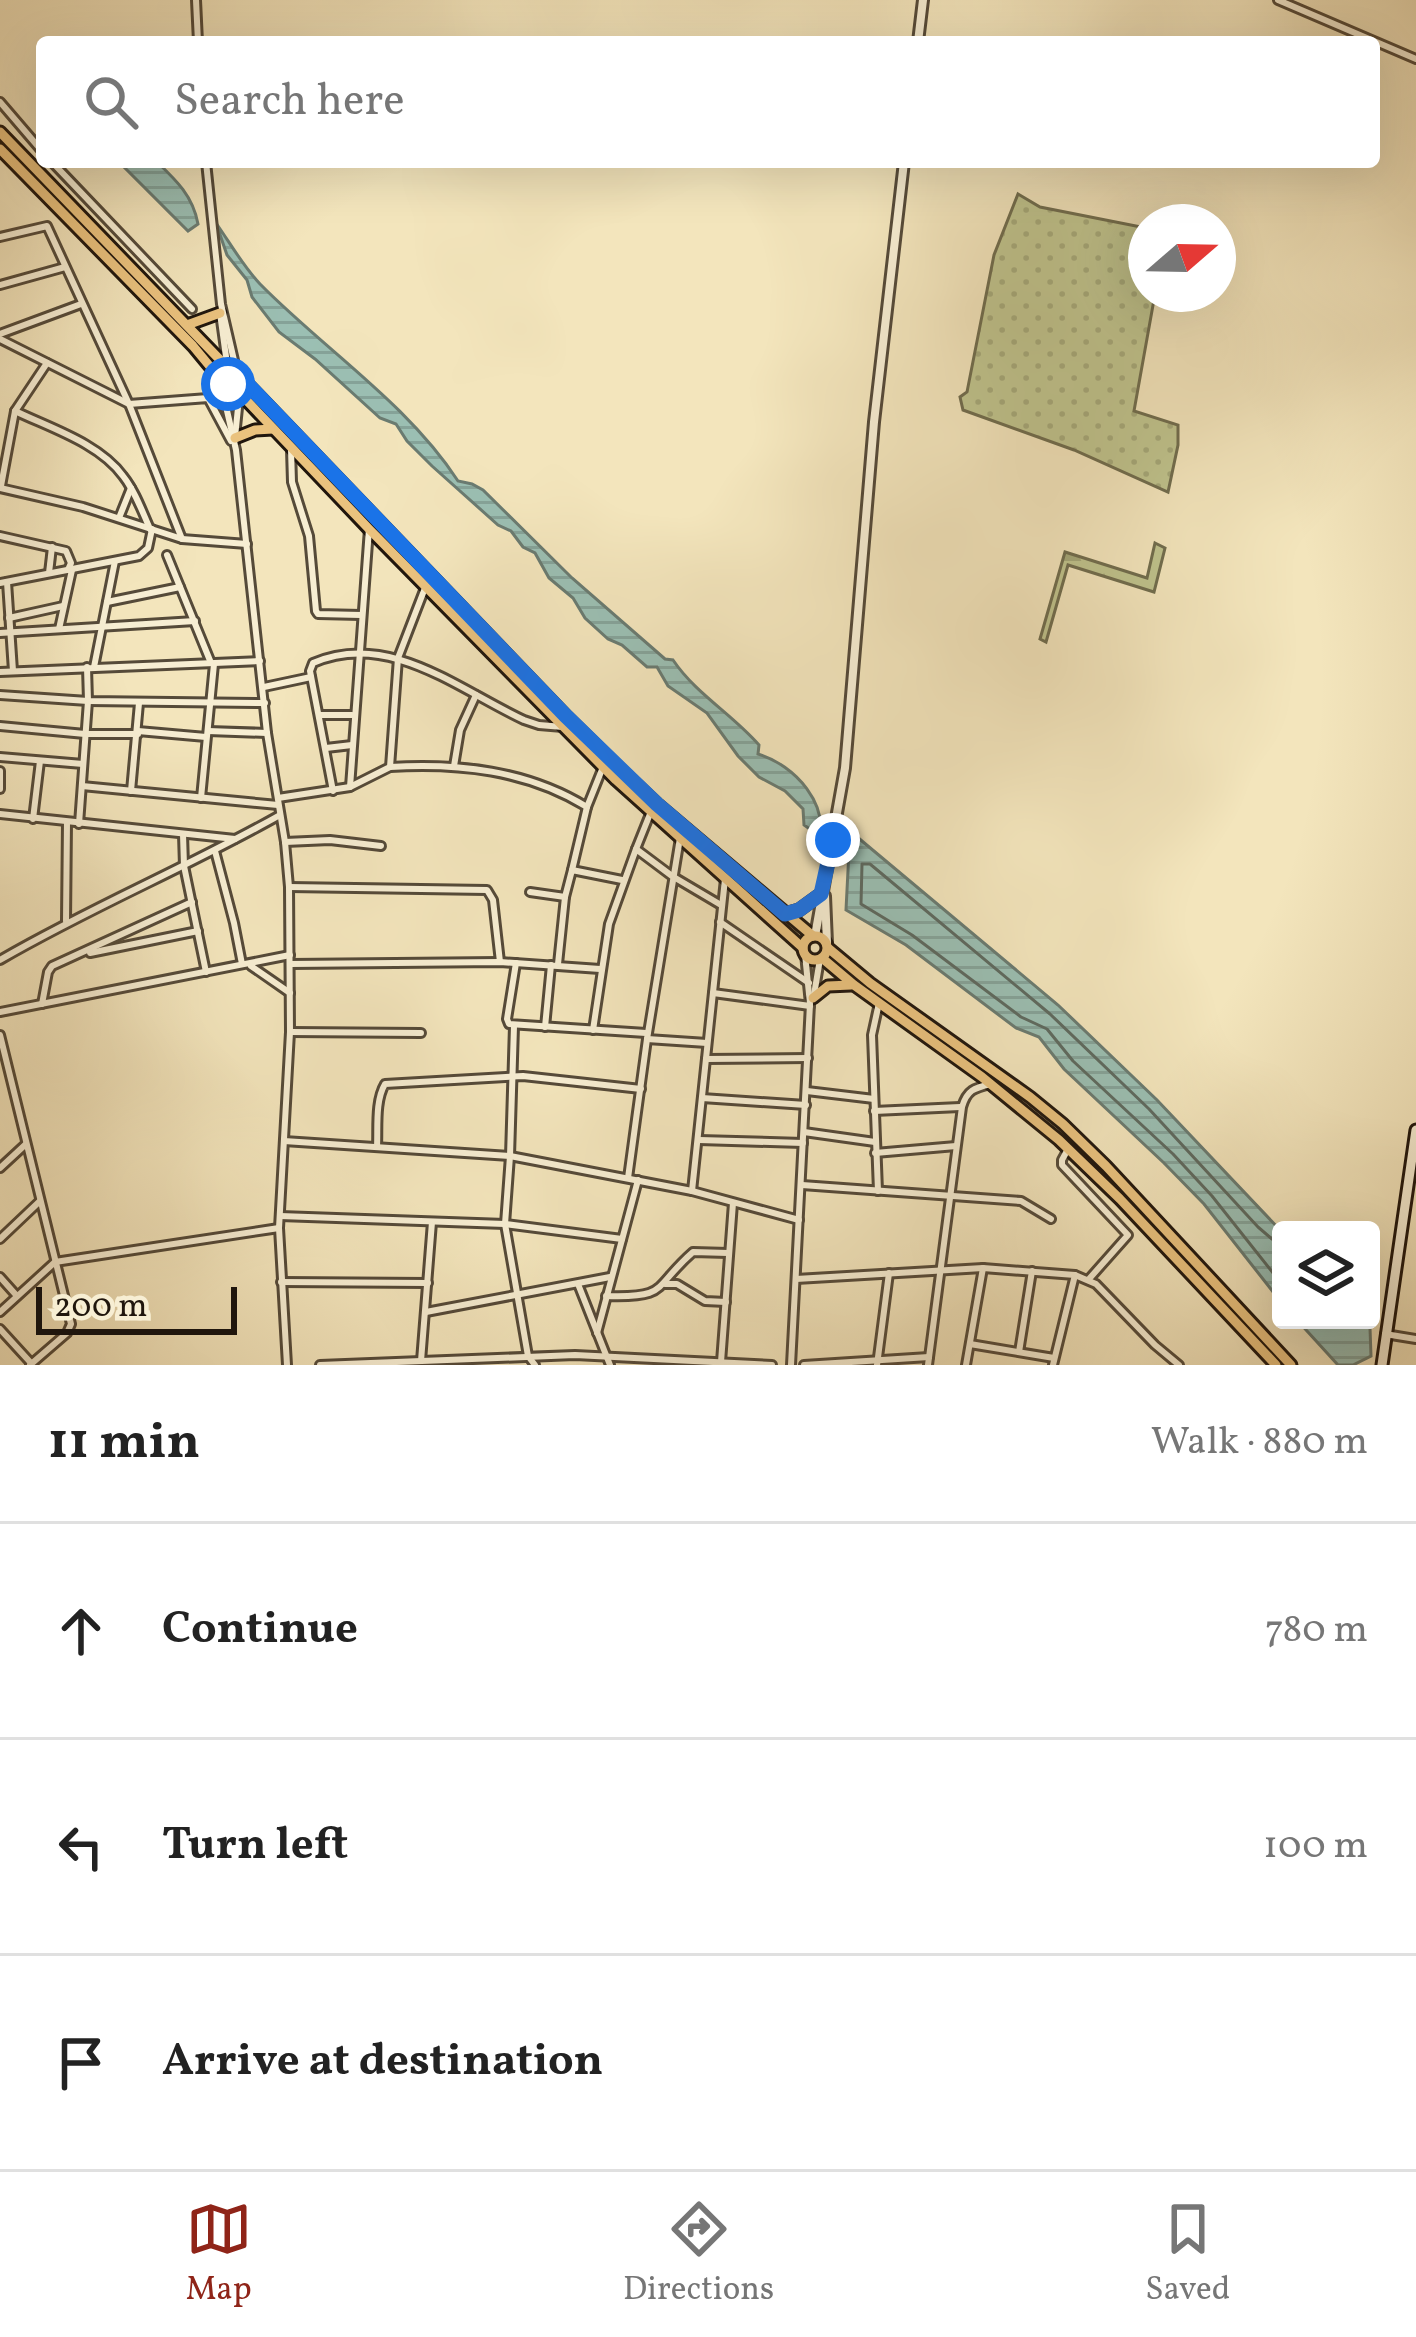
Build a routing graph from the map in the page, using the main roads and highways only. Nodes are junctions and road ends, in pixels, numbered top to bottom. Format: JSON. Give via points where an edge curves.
{"nodes":[{"id":1,"x":0,"y":132,"type":"edge"},
{"id":2,"x":0,"y":149,"type":"edge"},
{"id":3,"x":220,"y":309,"type":"road end"},
{"id":4,"x":187,"y":325,"type":"junction"},
{"id":5,"x":227,"y":374,"type":"junction"},
{"id":6,"x":273,"y":429,"type":"junction"},
{"id":7,"x":235,"y":443,"type":"road end"},
{"id":8,"x":823,"y":891,"type":"road end"},
{"id":9,"x":785,"y":914,"type":"junction"},
{"id":10,"x":814,"y":936,"type":"junction"},
{"id":11,"x":804,"y":951,"type":"junction"},
{"id":12,"x":824,"y":952,"type":"junction"},
{"id":13,"x":854,"y":985,"type":"junction"},
{"id":14,"x":811,"y":1002,"type":"road end"},
{"id":15,"x":1416,"y":1130,"type":"edge"},
{"id":16,"x":1276,"y":1365,"type":"edge"},
{"id":17,"x":1291,"y":1365,"type":"edge"},
{"id":18,"x":1382,"y":1365,"type":"edge"}],
"edges":[{"from":1,"to":4,"type":"main road"},
{"from":2,"to":5,"type":"main road"},
{"from":3,"to":4,"type":"main road"},
{"from":4,"to":5,"type":"main road"},
{"from":5,"to":6,"type":"main road"},
{"from":5,"to":9,"type":"main road","via":[[565,715]]},
{"from":6,"to":7,"type":"main road"},
{"from":6,"to":11,"type":"main road","via":[[603,767]]},
{"from":8,"to":9,"type":"main road"},
{"from":9,"to":10,"type":"main road"},
{"from":10,"to":11,"type":"main road"},
{"from":10,"to":12,"type":"main road"},
{"from":11,"to":12,"type":"main road","via":[[811,959]]},
{"from":12,"to":13,"type":"main road"},
{"from":12,"to":17,"type":"main road","via":[[1063,1124]]},
{"from":13,"to":14,"type":"main road","via":[[828,986]]},
{"from":13,"to":16,"type":"main road","via":[[1068,1148]]},
{"from":15,"to":18,"type":"main road"}]}
